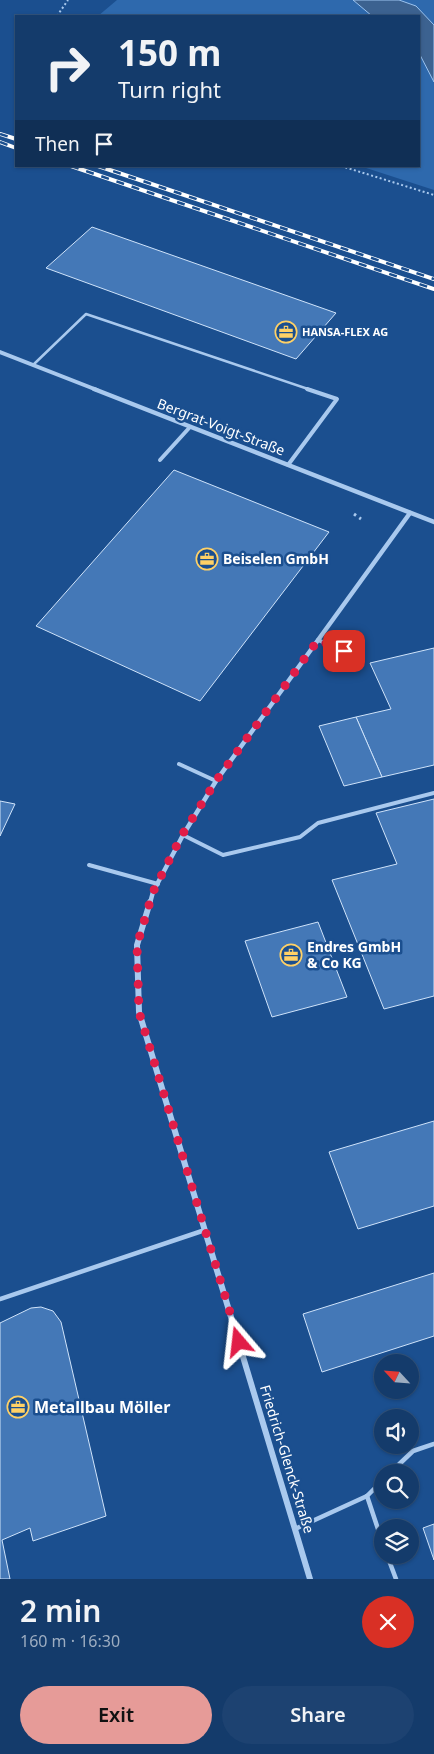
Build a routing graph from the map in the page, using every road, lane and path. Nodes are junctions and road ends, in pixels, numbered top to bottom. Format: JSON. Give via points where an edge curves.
{"nodes":[{"id":1,"x":68,"y":0,"type":"edge"},
{"id":2,"x":58,"y":15,"type":"edge"},
{"id":3,"x":344,"y":167,"type":"edge"},
{"id":4,"x":434,"y":195,"type":"edge"},
{"id":5,"x":0,"y":352,"type":"edge"},
{"id":6,"x":32,"y":365,"type":"junction"},
{"id":7,"x":190,"y":427,"type":"junction"},
{"id":8,"x":160,"y":460,"type":"dead end"},
{"id":9,"x":288,"y":465,"type":"junction"},
{"id":10,"x":410,"y":513,"type":"junction"},
{"id":11,"x":434,"y":522,"type":"edge"},
{"id":12,"x":318,"y":640,"type":"junction"},
{"id":13,"x":361,"y":653,"type":"dead end"},
{"id":14,"x":179,"y":764,"type":"dead end"},
{"id":15,"x":216,"y":781,"type":"junction"},
{"id":16,"x":434,"y":793,"type":"edge"},
{"id":17,"x":182,"y":835,"type":"junction"},
{"id":18,"x":89,"y":864,"type":"dead end"},
{"id":19,"x":158,"y":884,"type":"junction"},
{"id":20,"x":205,"y":1230,"type":"junction"},
{"id":21,"x":0,"y":1299,"type":"edge"},
{"id":22,"x":434,"y":1444,"type":"edge"},
{"id":23,"x":399,"y":1464,"type":"edge"},
{"id":24,"x":374,"y":1489,"type":"edge"},
{"id":25,"x":367,"y":1496,"type":"junction"},
{"id":26,"x":375,"y":1519,"type":"edge"},
{"id":27,"x":295,"y":1529,"type":"junction"},
{"id":28,"x":390,"y":1564,"type":"edge"},
{"id":29,"x":310,"y":1579,"type":"edge"},
{"id":30,"x":396,"y":1579,"type":"edge"}],
"edges":[{"from":1,"to":2,"type":"path"},
{"from":3,"to":4,"type":"path"},
{"from":5,"to":6,"type":"street","name":"Bergrat-Voigt-Straße"},
{"from":6,"to":7,"type":"street","name":"Bergrat-Voigt-Straße"},
{"from":6,"to":9,"type":"lane","via":[[86,314],[337,399]]},
{"from":7,"to":8,"type":"lane"},
{"from":7,"to":9,"type":"street","name":"Bergrat-Voigt-Straße"},
{"from":9,"to":10,"type":"street","name":"Bergrat-Voigt-Straße"},
{"from":10,"to":11,"type":"street","name":"Bergrat-Voigt-Straße"},
{"from":10,"to":12,"type":"street","name":"Friedrich-Glenck-Straße"},
{"from":12,"to":13,"type":"lane","via":[[344,651]]},
{"from":12,"to":15,"type":"street","name":"Friedrich-Glenck-Straße"},
{"from":14,"to":15,"type":"lane"},
{"from":15,"to":17,"type":"street","name":"Friedrich-Glenck-Straße"},
{"from":16,"to":17,"type":"lane","via":[[318,822],[300,838],[222,855]]},
{"from":17,"to":19,"type":"street","name":"Friedrich-Glenck-Straße"},
{"from":18,"to":19,"type":"lane"},
{"from":19,"to":20,"type":"street","name":"Friedrich-Glenck-Straße","via":[[137,945],[139,1012]]},
{"from":20,"to":21,"type":"lane"},
{"from":20,"to":27,"type":"street","name":"Friedrich-Glenck-Straße"},
{"from":22,"to":23,"type":"lane","via":[[413,1451]]},
{"from":24,"to":25,"type":"lane"},
{"from":25,"to":26,"type":"lane"},
{"from":25,"to":27,"type":"lane"},
{"from":27,"to":29,"type":"street","name":"Friedrich-Glenck-Straße"},
{"from":28,"to":30,"type":"lane"}]}
